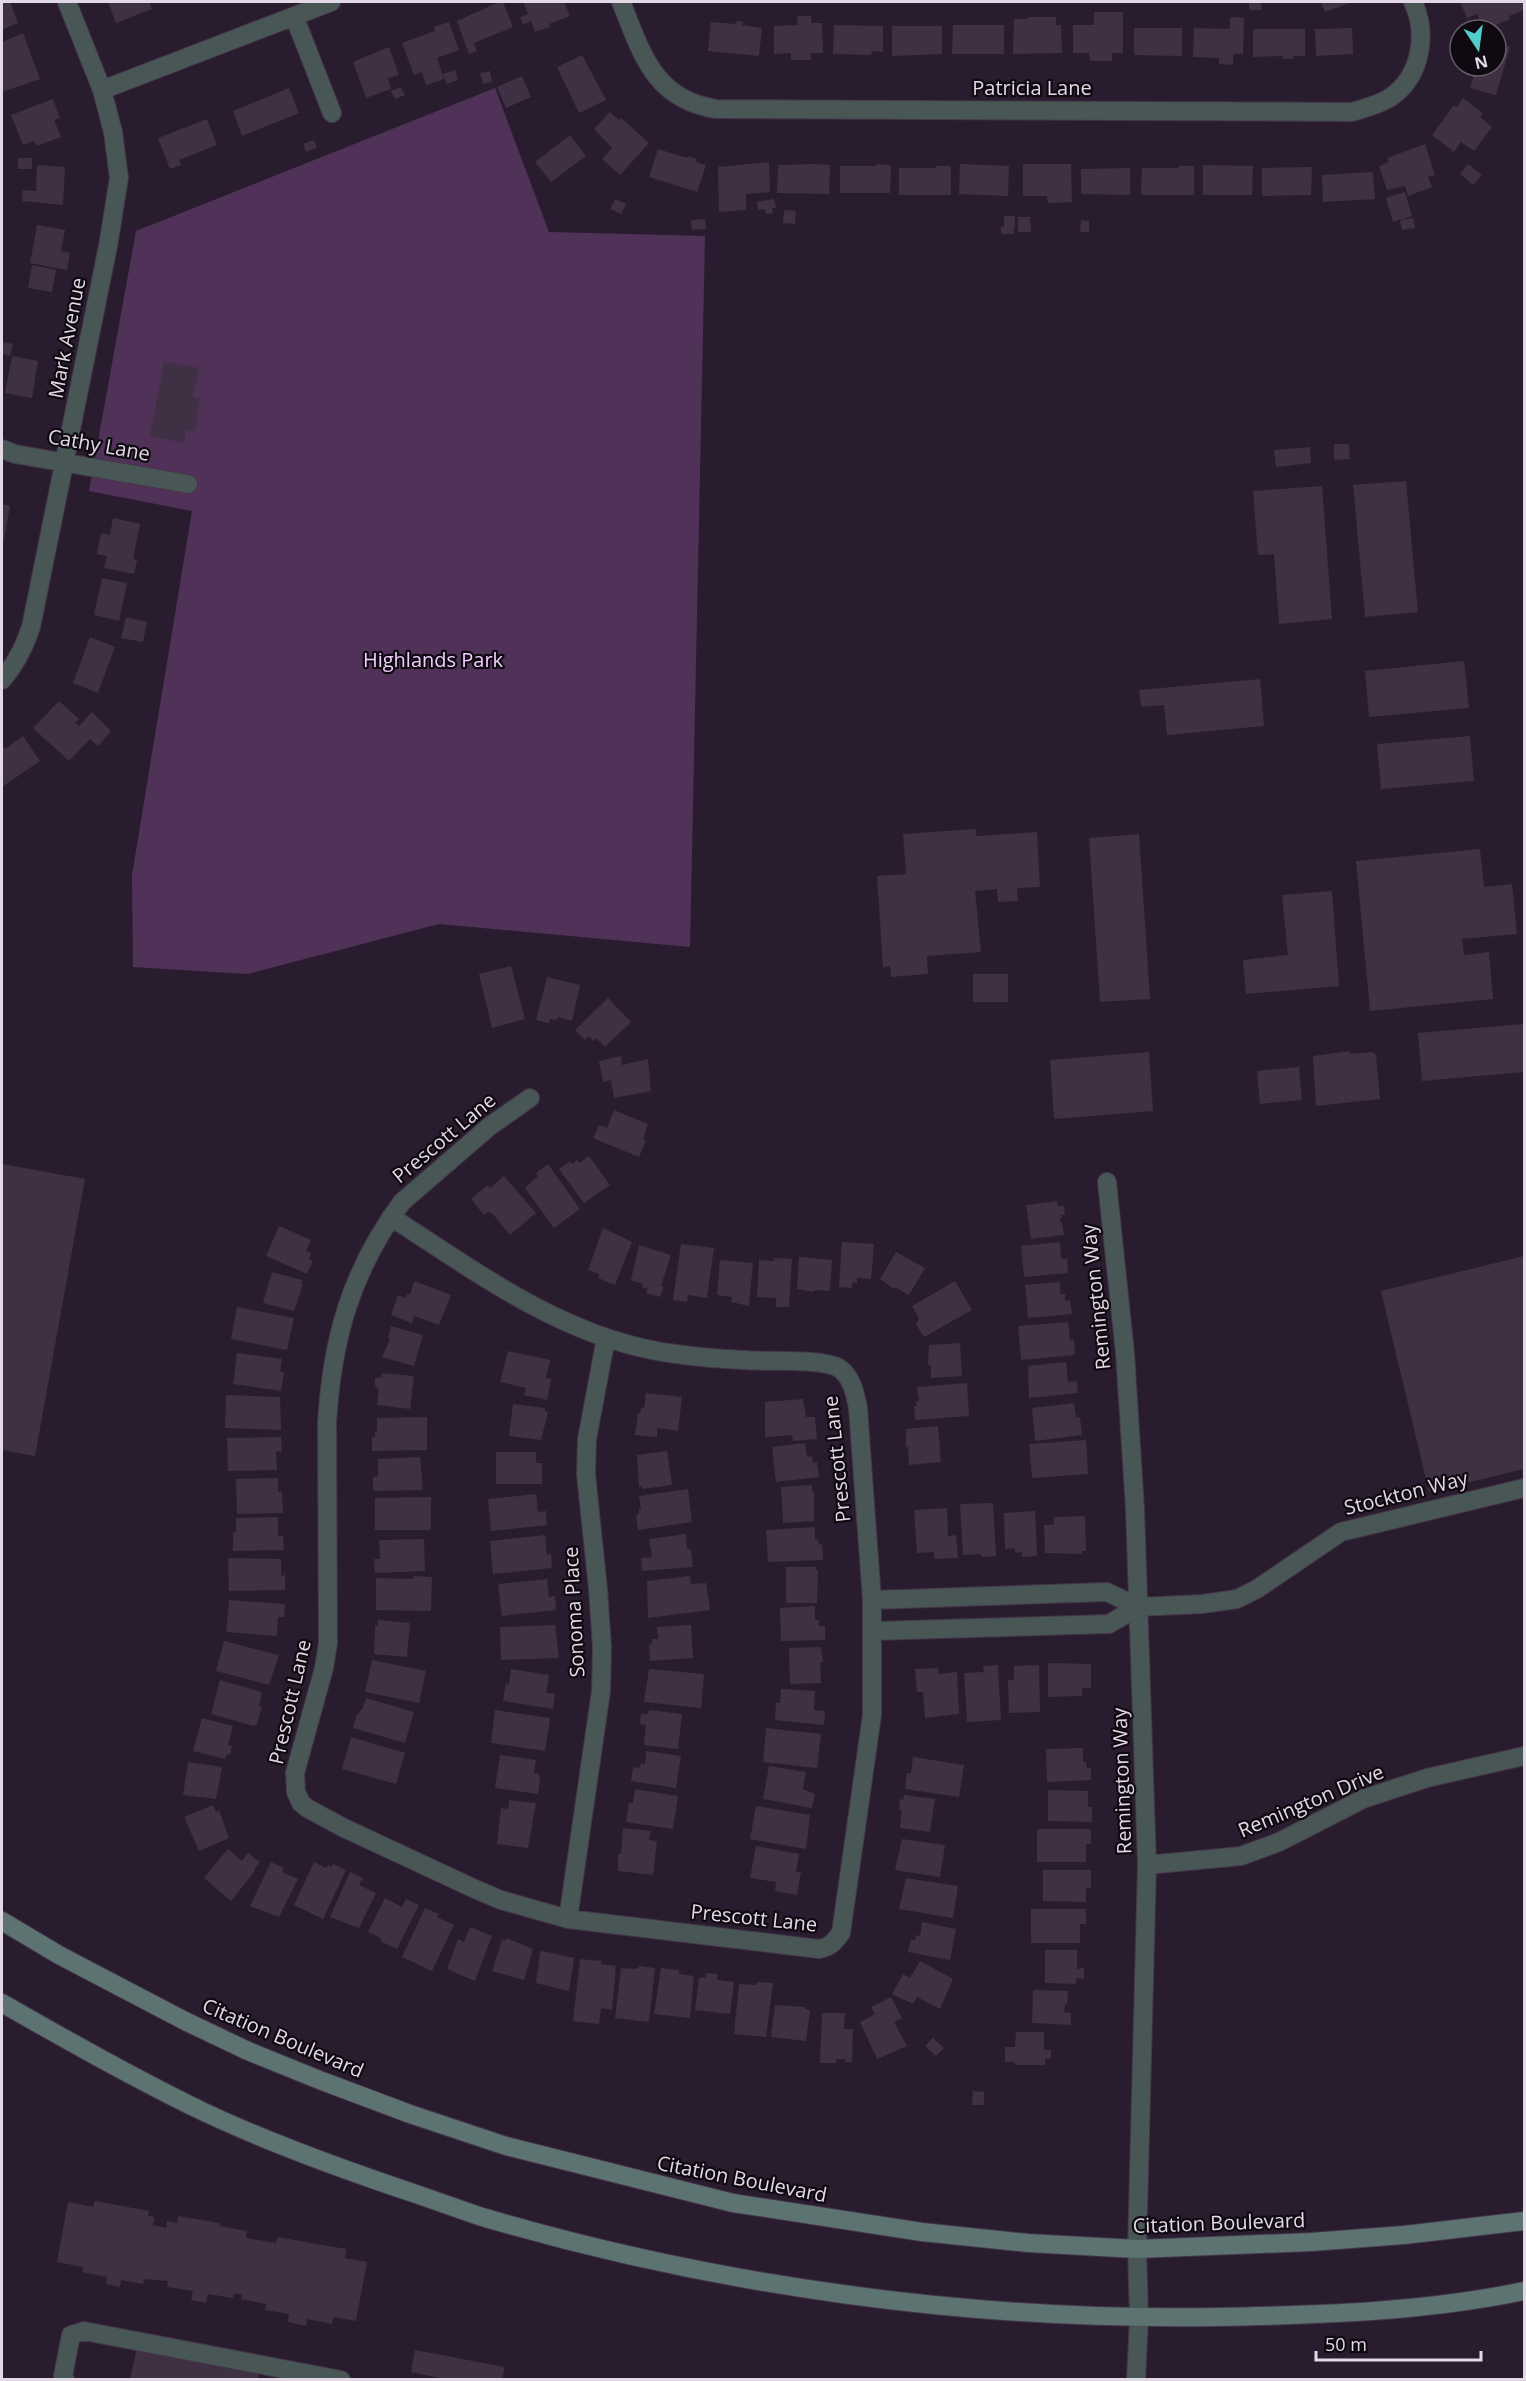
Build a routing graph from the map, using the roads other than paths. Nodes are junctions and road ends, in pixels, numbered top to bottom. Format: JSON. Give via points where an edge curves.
{"nodes":[{"id":1,"x":67,"y":2,"type":"edge"},
{"id":2,"x":331,"y":2,"type":"edge"},
{"id":3,"x":621,"y":2,"type":"edge"},
{"id":4,"x":1413,"y":2,"type":"edge"},
{"id":5,"x":294,"y":16,"type":"junction"},
{"id":6,"x":102,"y":90,"type":"junction"},
{"id":7,"x":332,"y":113,"type":"dead end"},
{"id":8,"x":2,"y":449,"type":"edge"},
{"id":9,"x":65,"y":463,"type":"junction"},
{"id":10,"x":188,"y":484,"type":"dead end"},
{"id":11,"x":2,"y":680,"type":"edge"},
{"id":12,"x":530,"y":1098,"type":"dead end"},
{"id":13,"x":1107,"y":1182,"type":"dead end"},
{"id":14,"x":391,"y":1217,"type":"junction"},
{"id":15,"x":606,"y":1338,"type":"junction"},
{"id":16,"x":1524,"y":1488,"type":"edge"},
{"id":17,"x":872,"y":1600,"type":"junction"},
{"id":18,"x":1138,"y":1607,"type":"junction"},
{"id":19,"x":873,"y":1631,"type":"junction"},
{"id":20,"x":1524,"y":1756,"type":"edge"},
{"id":21,"x":1147,"y":1865,"type":"junction"},
{"id":22,"x":568,"y":1919,"type":"junction"},
{"id":23,"x":2,"y":1921,"type":"edge"},
{"id":24,"x":2,"y":2004,"type":"edge"},
{"id":25,"x":1524,"y":2221,"type":"edge"},
{"id":26,"x":1137,"y":2249,"type":"junction"},
{"id":27,"x":1524,"y":2291,"type":"edge"},
{"id":28,"x":1139,"y":2318,"type":"junction"},
{"id":29,"x":65,"y":2379,"type":"edge"},
{"id":30,"x":341,"y":2379,"type":"edge"},
{"id":31,"x":1136,"y":2379,"type":"edge"}],
"edges":[{"from":1,"to":6,"type":"street","name":"Mark Avenue"},
{"from":2,"to":5,"type":"street"},
{"from":3,"to":4,"type":"street","name":"Patricia Lane","via":[[657,79],[684,100],[707,107],[1352,112],[1389,99],[1411,75],[1419,57],[1421,38]]},
{"from":5,"to":6,"type":"street"},
{"from":5,"to":7,"type":"street"},
{"from":6,"to":9,"type":"street","name":"Mark Avenue","via":[[120,178]]},
{"from":8,"to":9,"type":"street","name":"Cathy Lane"},
{"from":9,"to":10,"type":"street","name":"Cathy Lane"},
{"from":9,"to":11,"type":"street","name":"Mark Avenue","via":[[31,627],[24,648]]},
{"from":12,"to":14,"type":"street","name":"Prescott Lane","via":[[432,1174]]},
{"from":13,"to":18,"type":"street","name":"Remington Way","via":[[1125,1353]]},
{"from":14,"to":15,"type":"street","name":"Prescott Lane","via":[[530,1305]]},
{"from":14,"to":22,"type":"street","name":"Prescott Lane","via":[[366,1257],[350,1296],[329,1389],[328,1643],[295,1773],[296,1792],[307,1808],[434,1870],[501,1899]]},
{"from":15,"to":17,"type":"street","name":"Prescott Lane","via":[[675,1354],[821,1363],[847,1376],[858,1408]]},
{"from":15,"to":22,"type":"street","name":"Sonoma Place","via":[[587,1439],[586,1474],[598,1588],[601,1691]]},
{"from":16,"to":18,"type":"street","name":"Stockton Way","via":[[1341,1532],[1236,1599]]},
{"from":17,"to":18,"type":"street","name":"Stockton Way","via":[[1107,1592]]},
{"from":17,"to":19,"type":"street","name":"Prescott Lane"},
{"from":18,"to":19,"type":"street","name":"Stockton Way","via":[[1109,1624]]},
{"from":18,"to":21,"type":"street","name":"Remington Way"},
{"from":19,"to":22,"type":"street","name":"Prescott Lane","via":[[870,1739],[841,1933],[834,1944],[819,1950]]},
{"from":20,"to":21,"type":"street","name":"Remington Drive","via":[[1427,1778],[1363,1799],[1279,1842],[1241,1856]]},
{"from":21,"to":26,"type":"street","name":"Remington Way"},
{"from":23,"to":26,"type":"main road","name":"Citation Boulevard","via":[[70,1961],[248,2051],[410,2114],[506,2146],[733,2203],[823,2218],[1028,2243]]},
{"from":24,"to":28,"type":"main road","via":[[96,2057],[256,2135],[364,2178],[530,2230],[717,2273],[854,2295],[995,2310]]},
{"from":25,"to":26,"type":"main road","name":"Citation Boulevard","via":[[1357,2239]]},
{"from":26,"to":28,"type":"street","name":"Remington Way"},
{"from":27,"to":28,"type":"main road","via":[[1436,2305],[1321,2314]]},
{"from":28,"to":31,"type":"street","name":"Remington Way"},
{"from":29,"to":30,"type":"street","via":[[71,2335],[84,2331]]}]}
